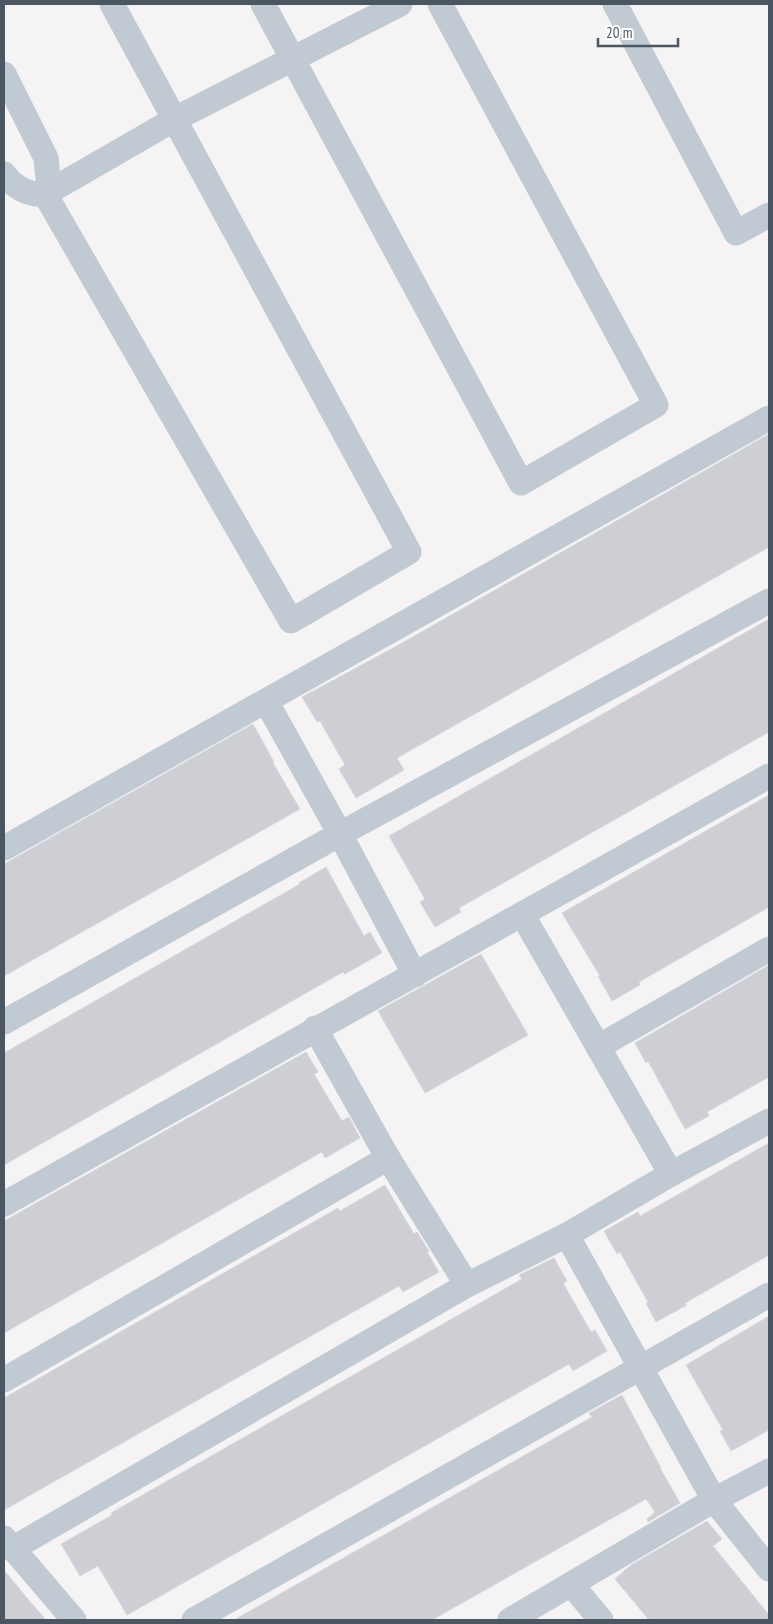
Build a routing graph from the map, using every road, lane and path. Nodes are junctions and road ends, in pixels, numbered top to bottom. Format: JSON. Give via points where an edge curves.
{"nodes":[{"id":1,"x":112,"y":4,"type":"edge"},
{"id":2,"x":263,"y":4,"type":"edge"},
{"id":3,"x":400,"y":4,"type":"edge"},
{"id":4,"x":440,"y":4,"type":"edge"},
{"id":5,"x":615,"y":4,"type":"edge"},
{"id":6,"x":293,"y":59,"type":"junction"},
{"id":7,"x":4,"y":74,"type":"edge"},
{"id":8,"x":175,"y":120,"type":"junction"},
{"id":9,"x":4,"y":174,"type":"edge"},
{"id":10,"x":46,"y":194,"type":"junction"},
{"id":11,"x":769,"y":215,"type":"edge"},
{"id":12,"x":769,"y":418,"type":"edge"},
{"id":13,"x":769,"y":601,"type":"edge"},
{"id":14,"x":266,"y":701,"type":"junction"},
{"id":15,"x":769,"y":776,"type":"edge"},
{"id":16,"x":340,"y":834,"type":"junction"},
{"id":17,"x":4,"y":848,"type":"edge"},
{"id":18,"x":522,"y":914,"type":"junction"},
{"id":19,"x":769,"y":949,"type":"edge"},
{"id":20,"x":415,"y":975,"type":"junction"},
{"id":21,"x":4,"y":1022,"type":"edge"},
{"id":22,"x":315,"y":1028,"type":"junction"},
{"id":23,"x":598,"y":1047,"type":"junction"},
{"id":24,"x":769,"y":1121,"type":"edge"},
{"id":25,"x":388,"y":1158,"type":"junction"},
{"id":26,"x":671,"y":1174,"type":"junction"},
{"id":27,"x":4,"y":1204,"type":"edge"},
{"id":28,"x":568,"y":1235,"type":"junction"},
{"id":29,"x":467,"y":1285,"type":"junction"},
{"id":30,"x":769,"y":1296,"type":"edge"},
{"id":31,"x":641,"y":1368,"type":"junction"},
{"id":32,"x":4,"y":1380,"type":"edge"},
{"id":33,"x":769,"y":1471,"type":"edge"},
{"id":34,"x":714,"y":1500,"type":"junction"},
{"id":35,"x":8,"y":1543,"type":"edge"},
{"id":36,"x":769,"y":1569,"type":"edge"},
{"id":37,"x":571,"y":1584,"type":"junction"},
{"id":38,"x":74,"y":1620,"type":"edge"},
{"id":39,"x":194,"y":1620,"type":"edge"},
{"id":40,"x":510,"y":1620,"type":"edge"},
{"id":41,"x":601,"y":1620,"type":"edge"}],
"edges":[{"from":1,"to":8,"type":"street"},
{"from":2,"to":6,"type":"street"},
{"from":3,"to":6,"type":"street"},
{"from":4,"to":6,"type":"street","via":[[656,405],[521,483]]},
{"from":5,"to":11,"type":"street","via":[[736,233]]},
{"from":6,"to":8,"type":"street"},
{"from":7,"to":10,"type":"street","via":[[46,158],[49,189]]},
{"from":8,"to":10,"type":"street"},
{"from":8,"to":10,"type":"street","via":[[409,552],[291,621]]},
{"from":9,"to":10,"type":"street","via":[[20,189]]},
{"from":12,"to":14,"type":"street"},
{"from":13,"to":16,"type":"street"},
{"from":14,"to":16,"type":"street"},
{"from":14,"to":17,"type":"street"},
{"from":15,"to":18,"type":"street"},
{"from":16,"to":20,"type":"street"},
{"from":16,"to":21,"type":"street"},
{"from":18,"to":20,"type":"street"},
{"from":18,"to":23,"type":"street"},
{"from":19,"to":23,"type":"street"},
{"from":20,"to":22,"type":"street"},
{"from":22,"to":25,"type":"street"},
{"from":22,"to":27,"type":"street"},
{"from":23,"to":26,"type":"street"},
{"from":24,"to":26,"type":"street"},
{"from":25,"to":29,"type":"street"},
{"from":25,"to":32,"type":"street"},
{"from":26,"to":28,"type":"street"},
{"from":28,"to":29,"type":"street"},
{"from":28,"to":31,"type":"street"},
{"from":29,"to":35,"type":"street"},
{"from":30,"to":31,"type":"street"},
{"from":31,"to":34,"type":"street"},
{"from":31,"to":39,"type":"street"},
{"from":33,"to":34,"type":"street"},
{"from":34,"to":36,"type":"street"},
{"from":34,"to":37,"type":"street"},
{"from":35,"to":38,"type":"street"},
{"from":37,"to":40,"type":"street"},
{"from":37,"to":41,"type":"street"}]}
